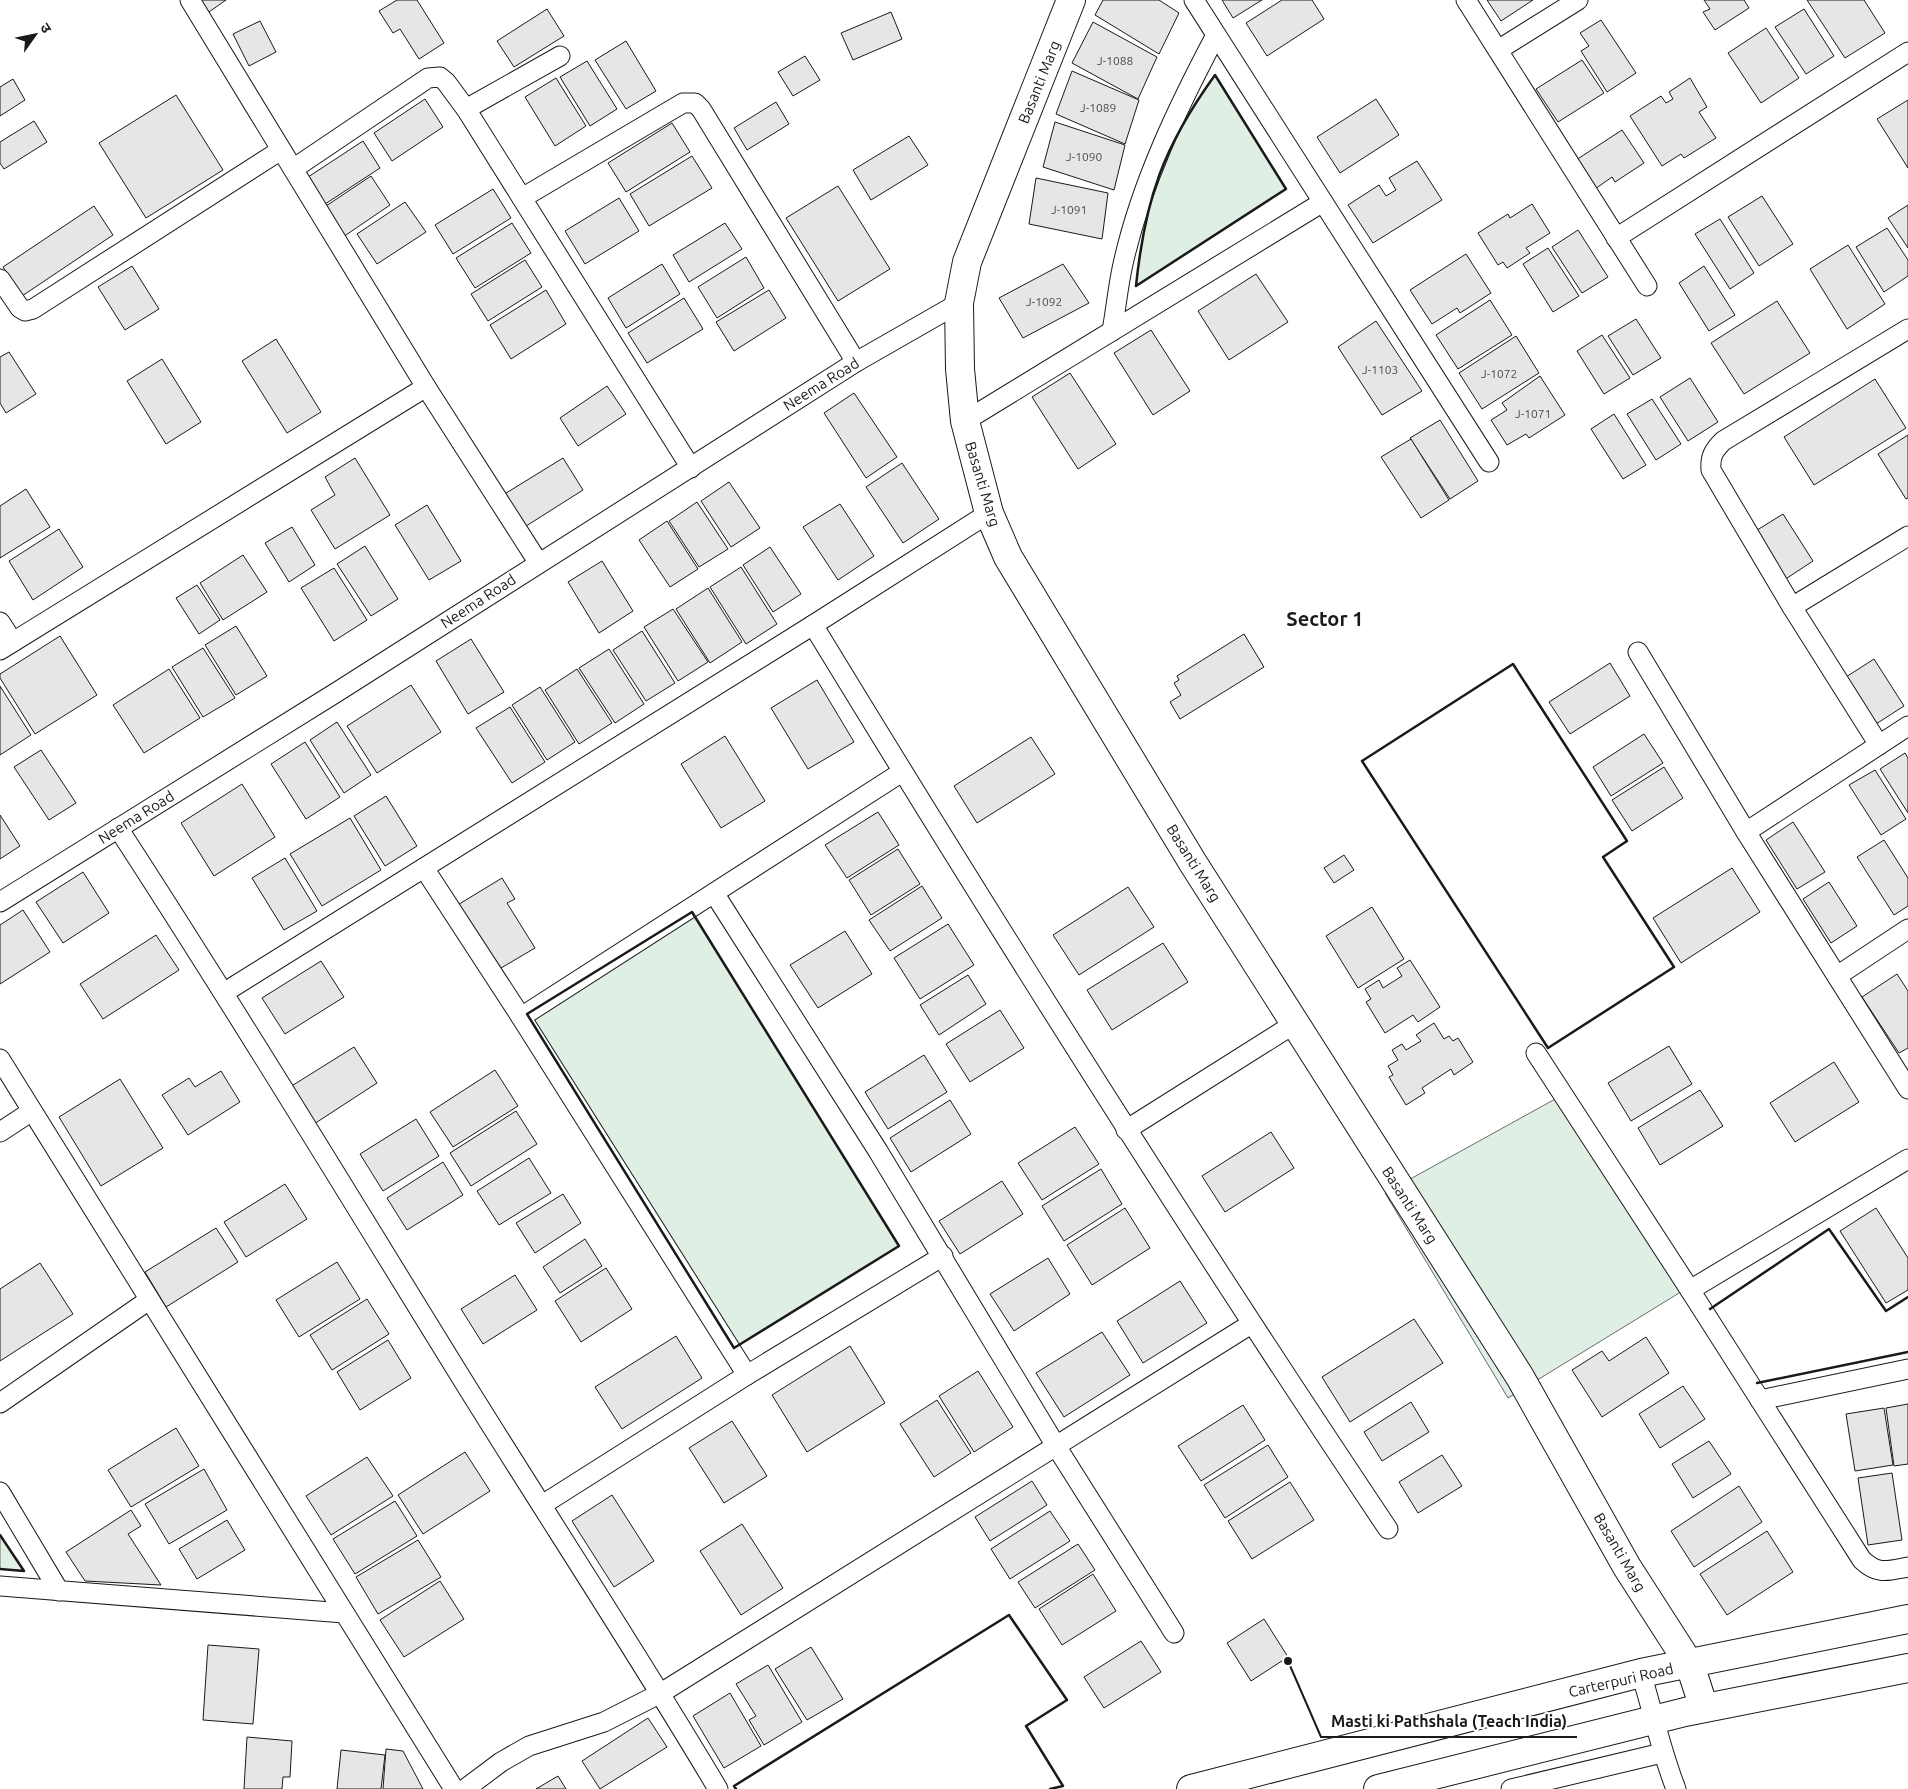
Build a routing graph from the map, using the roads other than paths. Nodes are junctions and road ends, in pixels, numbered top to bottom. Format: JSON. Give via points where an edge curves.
{"nodes":[{"id":1,"x":190,"y":0,"type":"edge"},
{"id":2,"x":1071,"y":0,"type":"edge"},
{"id":3,"x":1194,"y":0,"type":"edge"},
{"id":4,"x":1466,"y":0,"type":"edge"},
{"id":5,"x":1578,"y":0,"type":"edge"},
{"id":6,"x":1216,"y":35,"type":"junction"},
{"id":7,"x":1498,"y":50,"type":"junction"},
{"id":8,"x":1908,"y":52,"type":"edge"},
{"id":9,"x":560,"y":56,"type":"dead end"},
{"id":10,"x":466,"y":110,"type":"junction"},
{"id":11,"x":281,"y":150,"type":"junction"},
{"id":12,"x":293,"y":169,"type":"junction"},
{"id":13,"x":522,"y":198,"type":"junction"},
{"id":14,"x":1323,"y":202,"type":"junction"},
{"id":15,"x":1616,"y":238,"type":"junction"},
{"id":16,"x":0,"y":278,"type":"edge"},
{"id":17,"x":1647,"y":286,"type":"dead end"},
{"id":18,"x":959,"y":303,"type":"junction"},
{"id":19,"x":1908,"y":329,"type":"edge"},
{"id":20,"x":1112,"y":331,"type":"junction"},
{"id":21,"x":856,"y":362,"type":"junction"},
{"id":22,"x":426,"y":387,"type":"junction"},
{"id":23,"x":965,"y":421,"type":"junction"},
{"id":24,"x":1489,"y":462,"type":"dead end"},
{"id":25,"x":691,"y":468,"type":"junction"},
{"id":26,"x":988,"y":513,"type":"junction"},
{"id":27,"x":1908,"y":536,"type":"edge"},
{"id":28,"x":538,"y":562,"type":"junction"},
{"id":29,"x":1792,"y":607,"type":"junction"},
{"id":30,"x":0,"y":622,"type":"edge"},
{"id":31,"x":813,"y":625,"type":"junction"},
{"id":32,"x":6,"y":646,"type":"edge"},
{"id":33,"x":1638,"y":652,"type":"dead end"},
{"id":34,"x":1908,"y":726,"type":"edge"},
{"id":35,"x":1879,"y":745,"type":"junction"},
{"id":36,"x":902,"y":772,"type":"junction"},
{"id":37,"x":118,"y":828,"type":"junction"},
{"id":38,"x":1746,"y":832,"type":"junction"},
{"id":39,"x":424,"y":868,"type":"junction"},
{"id":40,"x":714,"y":893,"type":"junction"},
{"id":41,"x":0,"y":902,"type":"edge"},
{"id":42,"x":1908,"y":929,"type":"edge"},
{"id":43,"x":1837,"y":976,"type":"junction"},
{"id":44,"x":225,"y":992,"type":"junction"},
{"id":45,"x":521,"y":1017,"type":"junction"},
{"id":46,"x":1294,"y":1024,"type":"junction"},
{"id":47,"x":1536,"y":1053,"type":"dead end"},
{"id":48,"x":0,"y":1060,"type":"edge"},
{"id":49,"x":1908,"y":1089,"type":"edge"},
{"id":50,"x":32,"y":1111,"type":"junction"},
{"id":51,"x":1126,"y":1130,"type":"junction"},
{"id":52,"x":0,"y":1132,"type":"edge"},
{"id":53,"x":1908,"y":1160,"type":"edge"},
{"id":54,"x":943,"y":1256,"type":"junction"},
{"id":55,"x":1690,"y":1290,"type":"junction"},
{"id":56,"x":149,"y":1300,"type":"junction"},
{"id":57,"x":1251,"y":1324,"type":"junction"},
{"id":58,"x":1908,"y":1369,"type":"edge"},
{"id":59,"x":747,"y":1375,"type":"junction"},
{"id":60,"x":1760,"y":1400,"type":"junction"},
{"id":61,"x":0,"y":1403,"type":"edge"},
{"id":62,"x":1056,"y":1446,"type":"junction"},
{"id":63,"x":0,"y":1492,"type":"edge"},
{"id":64,"x":542,"y":1505,"type":"junction"},
{"id":65,"x":1388,"y":1529,"type":"dead end"},
{"id":66,"x":1908,"y":1567,"type":"edge"},
{"id":67,"x":0,"y":1586,"type":"edge"},
{"id":68,"x":59,"y":1591,"type":"junction"},
{"id":69,"x":344,"y":1613,"type":"junction"},
{"id":70,"x":1908,"y":1619,"type":"edge"},
{"id":71,"x":1174,"y":1633,"type":"dead end"},
{"id":72,"x":1690,"y":1665,"type":"junction"},
{"id":73,"x":1908,"y":1668,"type":"edge"},
{"id":74,"x":1641,"y":1673,"type":"junction"},
{"id":75,"x":661,"y":1693,"type":"junction"},
{"id":76,"x":1704,"y":1708,"type":"junction"},
{"id":77,"x":1656,"y":1720,"type":"junction"},
{"id":78,"x":1662,"y":1753,"type":"junction"},
{"id":79,"x":454,"y":1789,"type":"edge"},
{"id":80,"x":465,"y":1789,"type":"edge"},
{"id":81,"x":718,"y":1789,"type":"edge"},
{"id":82,"x":1191,"y":1789,"type":"edge"},
{"id":83,"x":1378,"y":1789,"type":"edge"},
{"id":84,"x":1511,"y":1789,"type":"edge"},
{"id":85,"x":1676,"y":1789,"type":"edge"}],
"edges":[{"from":1,"to":11,"type":"street"},
{"from":2,"to":18,"type":"street","name":"Basanti Marg","via":[[967,262]]},
{"from":3,"to":6,"type":"street"},
{"from":4,"to":7,"type":"street"},
{"from":5,"to":7,"type":"street"},
{"from":6,"to":14,"type":"street"},
{"from":6,"to":20,"type":"street","via":[[1184,97],[1144,193],[1123,264]]},
{"from":7,"to":15,"type":"street"},
{"from":8,"to":15,"type":"street"},
{"from":9,"to":10,"type":"street"},
{"from":10,"to":12,"type":"street","via":[[446,82],[440,77],[428,78]]},
{"from":10,"to":13,"type":"street"},
{"from":11,"to":12,"type":"street"},
{"from":11,"to":16,"type":"street","via":[[33,309],[25,311],[20,308]]},
{"from":12,"to":22,"type":"street"},
{"from":13,"to":21,"type":"street","via":[[682,103],[695,103],[702,109]]},
{"from":13,"to":25,"type":"street"},
{"from":14,"to":20,"type":"street"},
{"from":14,"to":24,"type":"street"},
{"from":15,"to":17,"type":"street"},
{"from":18,"to":21,"type":"street","name":"Neema Road"},
{"from":18,"to":23,"type":"street","name":"Basanti Marg"},
{"from":19,"to":29,"type":"street","via":[[1723,441],[1710,458],[1711,470]]},
{"from":20,"to":23,"type":"street"},
{"from":21,"to":25,"type":"street","name":"Neema Road"},
{"from":22,"to":28,"type":"street"},
{"from":22,"to":32,"type":"street"},
{"from":23,"to":26,"type":"street","name":"Basanti Marg"},
{"from":25,"to":28,"type":"street","name":"Neema Road"},
{"from":26,"to":31,"type":"street"},
{"from":26,"to":46,"type":"street","name":"Basanti Marg","via":[[1008,557]]},
{"from":27,"to":29,"type":"street"},
{"from":28,"to":37,"type":"street","name":"Neema Road"},
{"from":29,"to":35,"type":"street"},
{"from":30,"to":32,"type":"street"},
{"from":31,"to":36,"type":"street"},
{"from":31,"to":39,"type":"street"},
{"from":33,"to":38,"type":"street"},
{"from":34,"to":35,"type":"street"},
{"from":35,"to":38,"type":"street"},
{"from":36,"to":40,"type":"street"},
{"from":36,"to":51,"type":"street"},
{"from":37,"to":41,"type":"street","name":"Neema Road"},
{"from":37,"to":44,"type":"street"},
{"from":38,"to":43,"type":"street"},
{"from":39,"to":44,"type":"street"},
{"from":39,"to":45,"type":"street"},
{"from":40,"to":45,"type":"street"},
{"from":40,"to":54,"type":"street"},
{"from":42,"to":43,"type":"street"},
{"from":43,"to":49,"type":"street"},
{"from":44,"to":64,"type":"street"},
{"from":45,"to":59,"type":"street"},
{"from":46,"to":51,"type":"street"},
{"from":46,"to":72,"type":"street","name":"Basanti Marg","via":[[1520,1377],[1627,1567]]},
{"from":47,"to":55,"type":"street"},
{"from":48,"to":50,"type":"street"},
{"from":50,"to":52,"type":"street"},
{"from":50,"to":56,"type":"street"},
{"from":51,"to":57,"type":"street"},
{"from":53,"to":55,"type":"street"},
{"from":54,"to":59,"type":"street"},
{"from":54,"to":62,"type":"street"},
{"from":55,"to":60,"type":"street"},
{"from":56,"to":61,"type":"street"},
{"from":56,"to":69,"type":"street"},
{"from":57,"to":62,"type":"street"},
{"from":57,"to":65,"type":"street"},
{"from":58,"to":60,"type":"street"},
{"from":59,"to":64,"type":"street"},
{"from":60,"to":66,"type":"street","via":[[1862,1560],[1872,1569],[1883,1571]]},
{"from":62,"to":71,"type":"street"},
{"from":62,"to":75,"type":"street"},
{"from":63,"to":68,"type":"street"},
{"from":64,"to":75,"type":"street"},
{"from":67,"to":68,"type":"street"},
{"from":68,"to":69,"type":"street"},
{"from":69,"to":79,"type":"street"},
{"from":70,"to":72,"type":"street","name":"Carterpuri Road"},
{"from":72,"to":74,"type":"street","name":"Carterpuri Road"},
{"from":72,"to":76,"type":"street","name":"Basanti Marg"},
{"from":73,"to":76,"type":"street"},
{"from":74,"to":77,"type":"street"},
{"from":74,"to":82,"type":"street","name":"Carterpuri Road"},
{"from":75,"to":80,"type":"street","via":[[604,1722],[529,1746]]},
{"from":75,"to":81,"type":"street"},
{"from":76,"to":77,"type":"street"},
{"from":77,"to":78,"type":"street"},
{"from":77,"to":83,"type":"street"},
{"from":78,"to":84,"type":"street"},
{"from":78,"to":85,"type":"street"}]}
